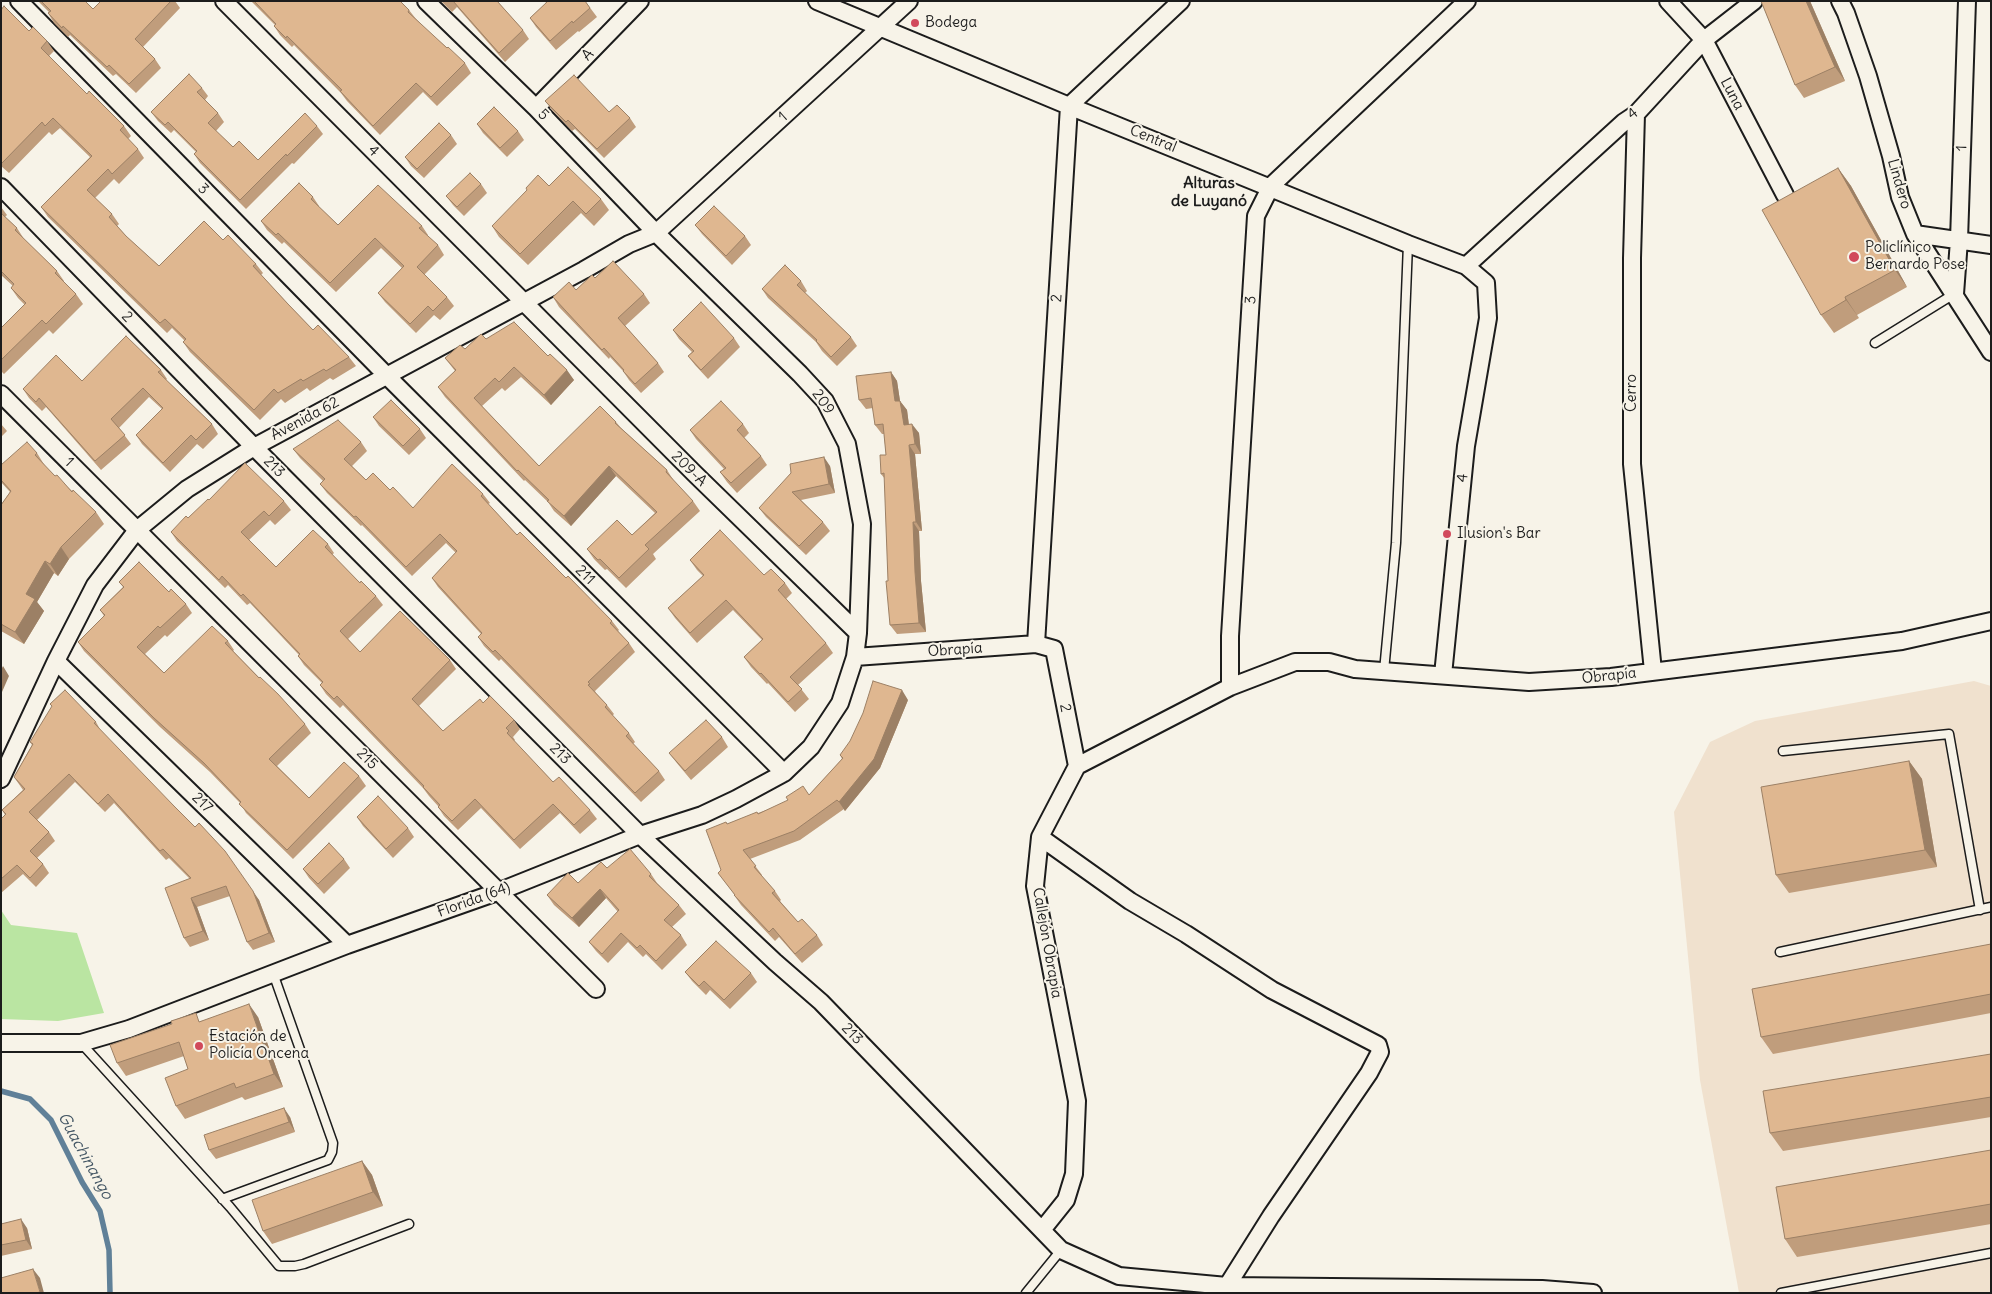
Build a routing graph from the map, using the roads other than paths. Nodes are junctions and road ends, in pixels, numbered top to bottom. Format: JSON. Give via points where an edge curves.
{"nodes":[{"id":1,"x":19,"y":1,"type":"edge"},
{"id":2,"x":224,"y":1,"type":"edge"},
{"id":3,"x":426,"y":1,"type":"edge"},
{"id":4,"x":817,"y":1,"type":"edge"},
{"id":5,"x":910,"y":1,"type":"edge"},
{"id":6,"x":1181,"y":1,"type":"edge"},
{"id":7,"x":1467,"y":1,"type":"edge"},
{"id":8,"x":1668,"y":1,"type":"edge"},
{"id":9,"x":1754,"y":1,"type":"edge"},
{"id":10,"x":1840,"y":1,"type":"edge"},
{"id":11,"x":1967,"y":1,"type":"edge"},
{"id":12,"x":635,"y":3,"type":"edge"},
{"id":13,"x":882,"y":28,"type":"junction"},
{"id":14,"x":1704,"y":40,"type":"junction"},
{"id":15,"x":1069,"y":106,"type":"junction"},
{"id":16,"x":536,"y":108,"type":"junction"},
{"id":17,"x":1636,"y":114,"type":"junction"},
{"id":18,"x":1271,"y":186,"type":"junction"},
{"id":19,"x":1,"y":188,"type":"edge"},
{"id":20,"x":1785,"y":195,"type":"edge"},
{"id":21,"x":656,"y":233,"type":"junction"},
{"id":22,"x":1915,"y":234,"type":"junction"},
{"id":23,"x":1959,"y":240,"type":"junction"},
{"id":24,"x":1408,"y":244,"type":"junction"},
{"id":25,"x":1991,"y":246,"type":"edge"},
{"id":26,"x":1466,"y":266,"type":"junction"},
{"id":27,"x":1486,"y":283,"type":"joint"},
{"id":28,"x":1955,"y":294,"type":"junction"},
{"id":29,"x":523,"y":302,"type":"junction"},
{"id":30,"x":1874,"y":342,"type":"dead end"},
{"id":31,"x":1991,"y":352,"type":"edge"},
{"id":32,"x":387,"y":376,"type":"junction"},
{"id":33,"x":1,"y":394,"type":"edge"},
{"id":34,"x":254,"y":447,"type":"junction"},
{"id":35,"x":137,"y":530,"type":"junction"},
{"id":36,"x":1991,"y":621,"type":"edge"},
{"id":37,"x":858,"y":633,"type":"junction"},
{"id":38,"x":1036,"y":644,"type":"junction"},
{"id":39,"x":1054,"y":649,"type":"joint"},
{"id":40,"x":855,"y":657,"type":"junction"},
{"id":41,"x":56,"y":661,"type":"junction"},
{"id":42,"x":1384,"y":671,"type":"junction"},
{"id":43,"x":1653,"y":671,"type":"junction"},
{"id":44,"x":1443,"y":675,"type":"junction"},
{"id":45,"x":1230,"y":687,"type":"junction"},
{"id":46,"x":1783,"y":751,"type":"dead end"},
{"id":47,"x":1077,"y":766,"type":"junction"},
{"id":48,"x":784,"y":773,"type":"junction"},
{"id":49,"x":1,"y":779,"type":"edge"},
{"id":50,"x":640,"y":835,"type":"junction"},
{"id":51,"x":1040,"y":837,"type":"junction"},
{"id":52,"x":500,"y":891,"type":"junction"},
{"id":53,"x":1991,"y":907,"type":"edge"},
{"id":54,"x":1980,"y":910,"type":"junction"},
{"id":55,"x":347,"y":945,"type":"junction"},
{"id":56,"x":1780,"y":952,"type":"dead end"},
{"id":57,"x":273,"y":973,"type":"junction"},
{"id":58,"x":596,"y":989,"type":"dead end"},
{"id":59,"x":1,"y":1043,"type":"edge"},
{"id":60,"x":81,"y":1043,"type":"junction"},
{"id":61,"x":222,"y":1199,"type":"junction"},
{"id":62,"x":409,"y":1224,"type":"dead end"},
{"id":63,"x":1042,"y":1230,"type":"junction"},
{"id":64,"x":1061,"y":1250,"type":"junction"},
{"id":65,"x":1991,"y":1253,"type":"edge"},
{"id":66,"x":1227,"y":1286,"type":"junction"},
{"id":67,"x":1026,"y":1293,"type":"edge"},
{"id":68,"x":1593,"y":1293,"type":"edge"},
{"id":69,"x":1782,"y":1293,"type":"edge"}],
"edges":[{"from":1,"to":32,"type":"street","name":"3"},
{"from":2,"to":29,"type":"street","name":"4"},
{"from":3,"to":16,"type":"street","name":"5"},
{"from":4,"to":13,"type":"street","name":"Central"},
{"from":5,"to":13,"type":"street","name":"1"},
{"from":6,"to":15,"type":"street"},
{"from":7,"to":18,"type":"street","name":"3"},
{"from":8,"to":14,"type":"street","name":"Luna"},
{"from":9,"to":14,"type":"street","name":"4"},
{"from":10,"to":22,"type":"street","name":"Lindero","via":[[1868,76],[1900,197]]},
{"from":11,"to":23,"type":"street","name":"1"},
{"from":12,"to":16,"type":"street","name":"A"},
{"from":13,"to":15,"type":"street","name":"Central"},
{"from":13,"to":21,"type":"street","name":"1"},
{"from":14,"to":17,"type":"street","name":"4"},
{"from":14,"to":20,"type":"street","name":"Luna"},
{"from":15,"to":18,"type":"street","name":"Central"},
{"from":15,"to":38,"type":"street","name":"2"},
{"from":16,"to":21,"type":"street","name":"5"},
{"from":17,"to":26,"type":"street","name":"4"},
{"from":17,"to":43,"type":"street","name":"Cerro","via":[[1632,464]]},
{"from":18,"to":24,"type":"street","name":"Central"},
{"from":18,"to":45,"type":"street","name":"3","via":[[1256,216],[1230,636]]},
{"from":19,"to":34,"type":"street","name":"2"},
{"from":21,"to":29,"type":"street","name":"Avenida 62","via":[[629,244]]},
{"from":21,"to":37,"type":"street","name":"209","via":[[826,401],[847,444],[862,524]]},
{"from":22,"to":23,"type":"street"},
{"from":22,"to":28,"type":"street","name":"Lindero"},
{"from":23,"to":25,"type":"street"},
{"from":23,"to":28,"type":"street","name":"1"},
{"from":24,"to":26,"type":"street","name":"Central"},
{"from":24,"to":42,"type":"lane","via":[[1396,543]]},
{"from":26,"to":27,"type":"street","name":"Central"},
{"from":27,"to":44,"type":"street","name":"4","via":[[1488,318],[1466,446]]},
{"from":28,"to":30,"type":"lane"},
{"from":28,"to":31,"type":"street","name":"Lindero"},
{"from":29,"to":32,"type":"street","name":"Avenida 62"},
{"from":29,"to":37,"type":"street","name":"209-A"},
{"from":32,"to":34,"type":"street","name":"Avenida 62"},
{"from":32,"to":48,"type":"street","name":"211"},
{"from":33,"to":35,"type":"street","name":"1"},
{"from":34,"to":35,"type":"street","name":"Avenida 62","via":[[187,489]]},
{"from":34,"to":50,"type":"street","name":"213"},
{"from":35,"to":41,"type":"street","name":"Avenida 62","via":[[95,585]]},
{"from":35,"to":52,"type":"street","name":"215"},
{"from":36,"to":43,"type":"street","name":"Obrapía","via":[[1902,641]]},
{"from":37,"to":40,"type":"street","name":"Florida (64)"},
{"from":38,"to":39,"type":"street","name":"Obrapía"},
{"from":38,"to":40,"type":"street","name":"Obrapía"},
{"from":39,"to":47,"type":"street","name":"2"},
{"from":40,"to":48,"type":"street","name":"Florida (64)","via":[[840,704],[811,747]]},
{"from":41,"to":49,"type":"street","name":"Avenida 62"},
{"from":41,"to":55,"type":"street","name":"217"},
{"from":42,"to":44,"type":"street","name":"Obrapía"},
{"from":42,"to":45,"type":"street","name":"Obrapía","via":[[1354,669],[1329,662],[1294,662]]},
{"from":43,"to":44,"type":"street","name":"Obrapía","via":[[1529,682]]},
{"from":45,"to":47,"type":"street"},
{"from":46,"to":54,"type":"lane","via":[[1949,734]]},
{"from":47,"to":51,"type":"street","name":"Callejón Obrapia"},
{"from":48,"to":50,"type":"street","name":"Florida (64)","via":[[702,815]]},
{"from":50,"to":52,"type":"street","name":"Florida (64)"},
{"from":50,"to":63,"type":"street","name":"213","via":[[821,1002]]},
{"from":51,"to":63,"type":"street","name":"Callejón Obrapia","via":[[1035,886],[1077,1101],[1074,1174],[1066,1200]]},
{"from":51,"to":66,"type":"street","via":[[1130,901],[1272,990],[1378,1045],[1380,1052],[1369,1073]]},
{"from":52,"to":55,"type":"street","name":"Florida (64)"},
{"from":52,"to":58,"type":"street","name":"215"},
{"from":53,"to":54,"type":"lane"},
{"from":54,"to":56,"type":"lane"},
{"from":55,"to":57,"type":"street","name":"Florida (64)"},
{"from":57,"to":60,"type":"street","name":"Florida (64)","via":[[164,1017]]},
{"from":57,"to":61,"type":"lane","via":[[333,1143],[332,1152],[328,1160]]},
{"from":59,"to":60,"type":"street","name":"Florida (64)"},
{"from":60,"to":61,"type":"lane"},
{"from":61,"to":62,"type":"lane","via":[[279,1266],[304,1264]]},
{"from":63,"to":64,"type":"street","name":"213"},
{"from":64,"to":66,"type":"street","name":"213","via":[[1119,1276]]},
{"from":64,"to":67,"type":"lane"},
{"from":65,"to":69,"type":"lane"},
{"from":66,"to":68,"type":"street","name":"213","via":[[1542,1289]]}]}
